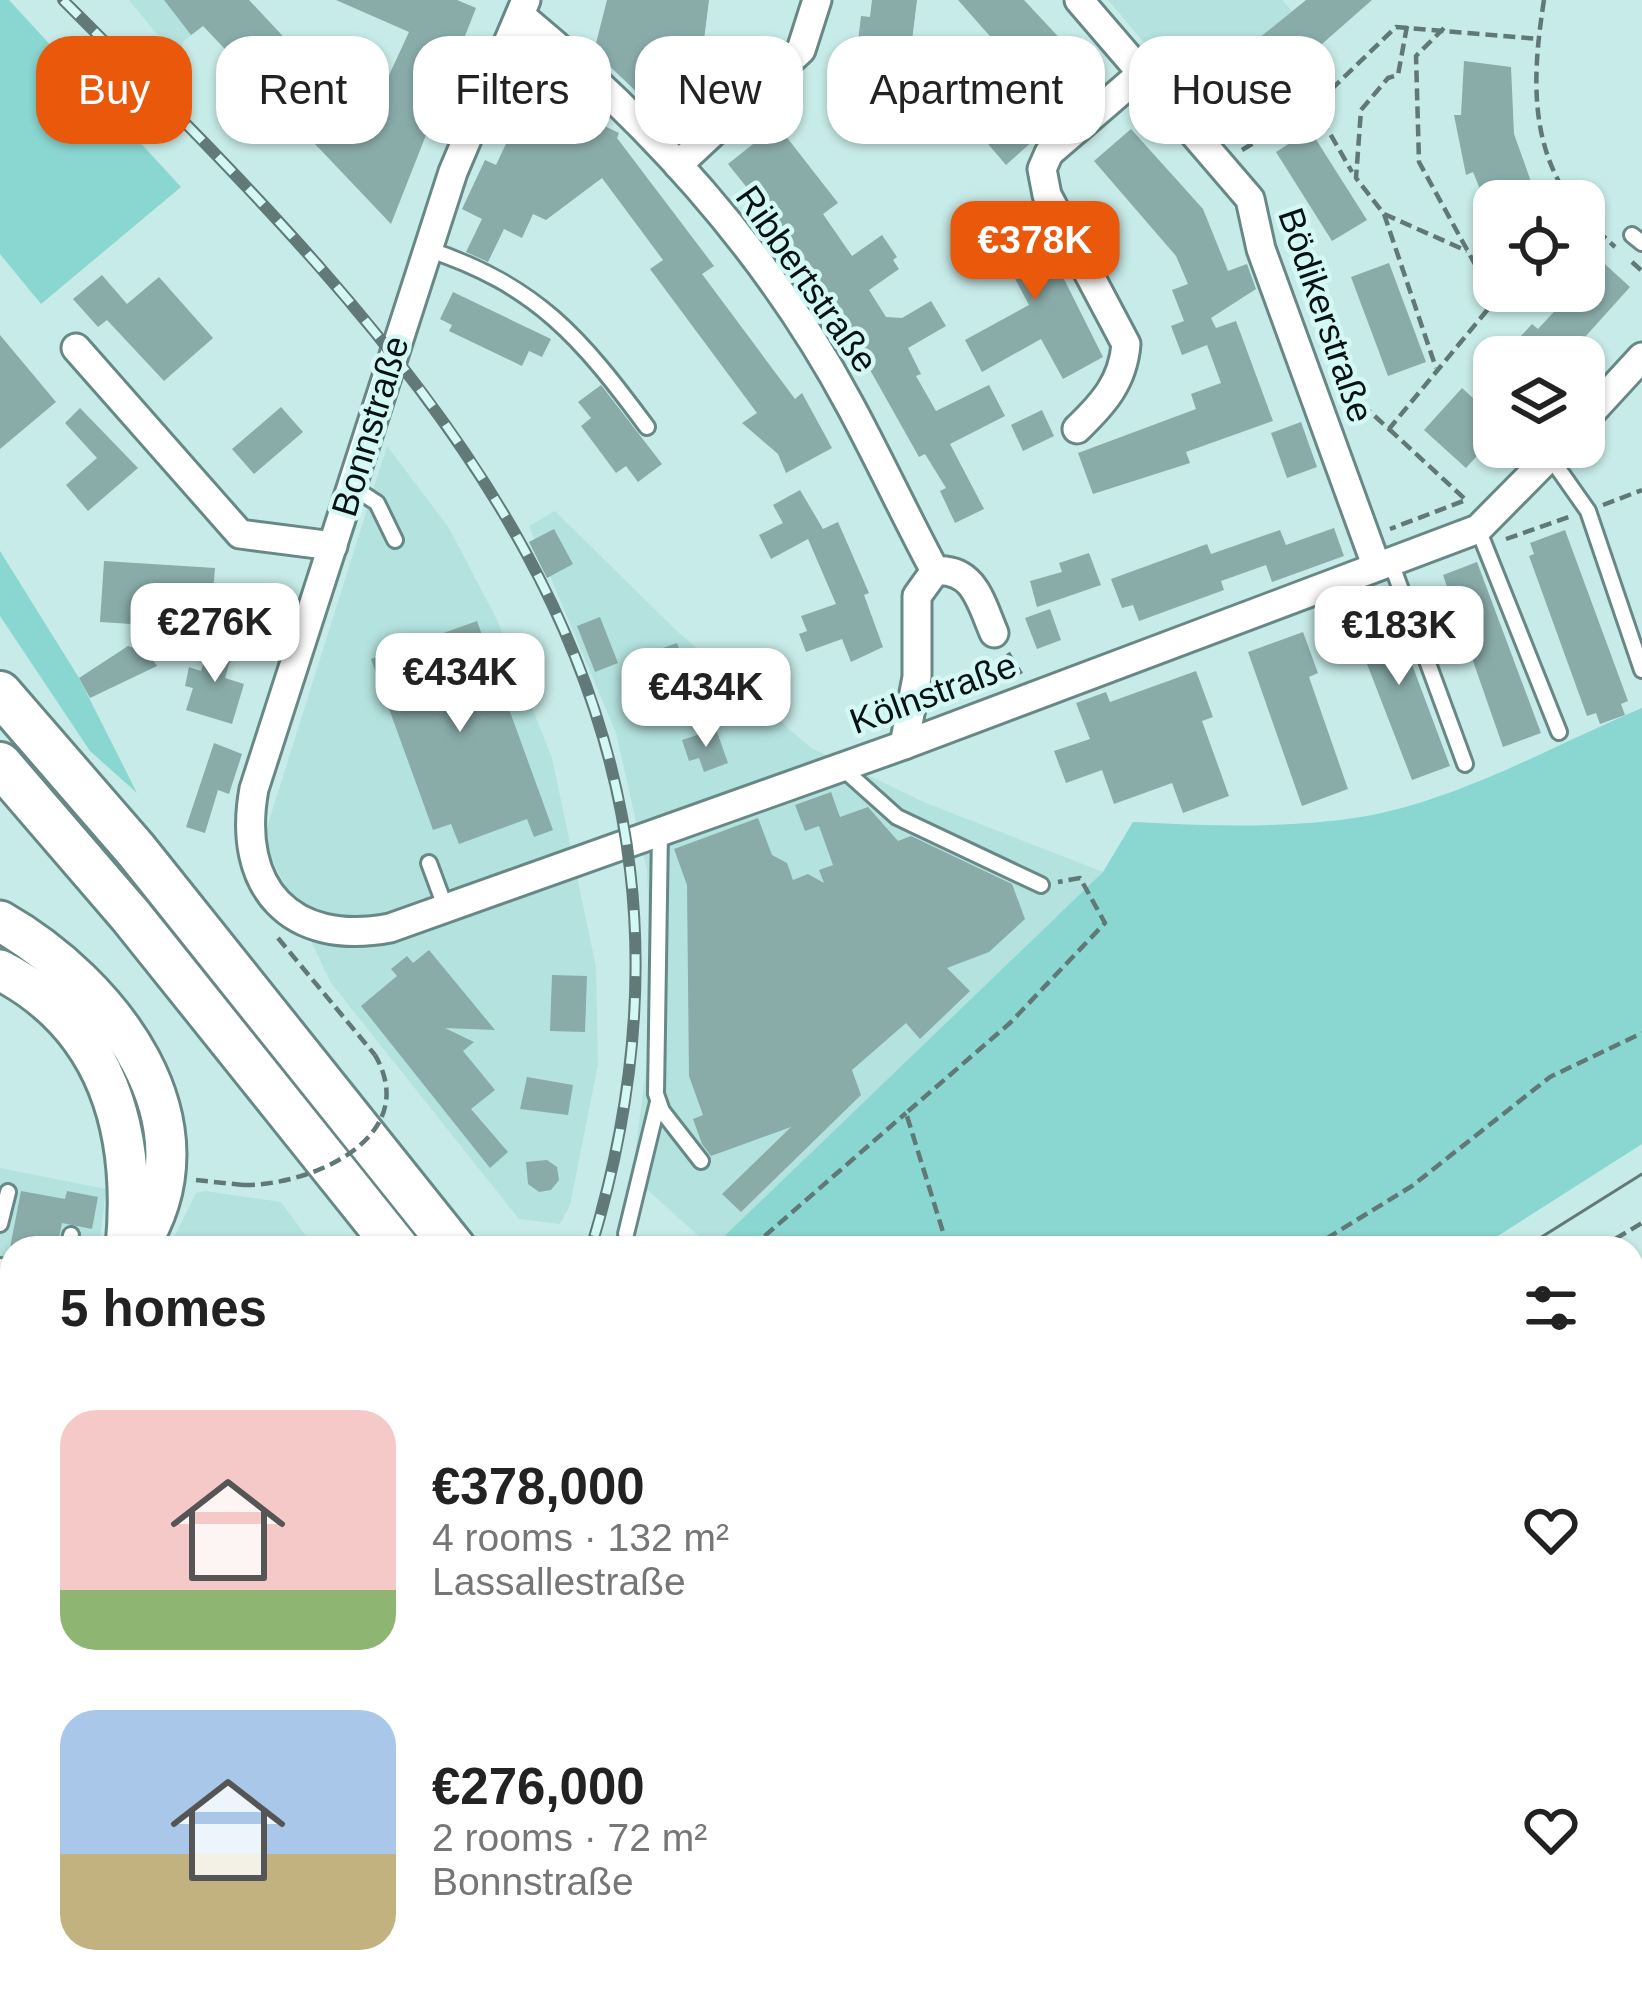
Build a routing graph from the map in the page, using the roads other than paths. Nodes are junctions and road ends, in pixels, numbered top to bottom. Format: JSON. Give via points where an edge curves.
{"nodes":[{"id":1,"x":817,"y":0,"type":"edge"},
{"id":2,"x":1079,"y":0,"type":"edge"},
{"id":3,"x":523,"y":7,"type":"edge"},
{"id":4,"x":1129,"y":58,"type":"edge"},
{"id":5,"x":1129,"y":84,"type":"edge"},
{"id":6,"x":1206,"y":144,"type":"edge"},
{"id":7,"x":679,"y":165,"type":"junction"},
{"id":8,"x":427,"y":249,"type":"junction"},
{"id":9,"x":76,"y":348,"type":"dead end"},
{"id":10,"x":1642,"y":357,"type":"edge"},
{"id":11,"x":1605,"y":397,"type":"edge"},
{"id":12,"x":647,"y":428,"type":"dead end"},
{"id":13,"x":1077,"y":429,"type":"dead end"},
{"id":14,"x":1540,"y":468,"type":"edge"},
{"id":15,"x":1563,"y":468,"type":"edge"},
{"id":16,"x":351,"y":486,"type":"junction"},
{"id":17,"x":1481,"y":538,"type":"junction"},
{"id":18,"x":395,"y":540,"type":"dead end"},
{"id":19,"x":333,"y":546,"type":"junction"},
{"id":20,"x":1378,"y":554,"type":"junction"},
{"id":21,"x":934,"y":571,"type":"junction"},
{"id":22,"x":994,"y":633,"type":"road end"},
{"id":23,"x":1642,"y":670,"type":"edge"},
{"id":24,"x":0,"y":693,"type":"edge"},
{"id":25,"x":1559,"y":732,"type":"dead end"},
{"id":26,"x":904,"y":745,"type":"junction"},
{"id":27,"x":0,"y":764,"type":"edge"},
{"id":28,"x":1465,"y":764,"type":"dead end"},
{"id":29,"x":840,"y":766,"type":"junction"},
{"id":30,"x":660,"y":831,"type":"junction"},
{"id":31,"x":429,"y":863,"type":"dead end"},
{"id":32,"x":1041,"y":885,"type":"road end"},
{"id":33,"x":446,"y":909,"type":"junction"},
{"id":34,"x":295,"y":917,"type":"joint"},
{"id":35,"x":0,"y":921,"type":"edge"},
{"id":36,"x":0,"y":970,"type":"edge"},
{"id":37,"x":658,"y":1102,"type":"junction"},
{"id":38,"x":701,"y":1161,"type":"dead end"},
{"id":39,"x":8,"y":1192,"type":"dead end"},
{"id":40,"x":0,"y":1223,"type":"edge"},
{"id":41,"x":626,"y":1234,"type":"dead end"},
{"id":42,"x":127,"y":1236,"type":"edge"},
{"id":43,"x":143,"y":1236,"type":"edge"},
{"id":44,"x":387,"y":1236,"type":"edge"},
{"id":45,"x":444,"y":1236,"type":"edge"}],
"edges":[{"from":1,"to":7,"type":"street","via":[[801,50]]},
{"from":2,"to":4,"type":"street","name":"Bödikerstraße"},
{"from":3,"to":7,"type":"street","name":"Ribbertstraße"},
{"from":3,"to":8,"type":"street","name":"Bonnstraße"},
{"from":5,"to":13,"type":"street","via":[[1049,154],[1042,170],[1047,195],[1126,344],[1106,401]]},
{"from":6,"to":20,"type":"street","name":"Bödikerstraße","via":[[1250,199],[1320,413]]},
{"from":7,"to":21,"type":"street","name":"Ribbertstraße","via":[[784,298],[850,404]]},
{"from":8,"to":12,"type":"lane","via":[[549,309]]},
{"from":8,"to":16,"type":"street","name":"Bonnstraße"},
{"from":9,"to":19,"type":"street","via":[[240,534]]},
{"from":10,"to":11,"type":"street"},
{"from":14,"to":17,"type":"street","name":"Kölnstraße"},
{"from":15,"to":23,"type":"lane","name":"Kölnstraße","via":[[1588,511]]},
{"from":16,"to":18,"type":"lane","via":[[377,503]]},
{"from":16,"to":19,"type":"street","name":"Bonnstraße"},
{"from":17,"to":20,"type":"street","name":"Kölnstraße"},
{"from":17,"to":25,"type":"lane"},
{"from":19,"to":34,"type":"street","name":"Bonnstraße","via":[[248,825],[259,877]]},
{"from":20,"to":26,"type":"street","name":"Kölnstraße"},
{"from":20,"to":28,"type":"lane"},
{"from":21,"to":22,"type":"street","via":[[966,576]]},
{"from":21,"to":26,"type":"street","via":[[917,596],[917,677]]},
{"from":24,"to":45,"type":"main road"},
{"from":26,"to":29,"type":"street","name":"Kölnstraße"},
{"from":27,"to":44,"type":"main road"},
{"from":29,"to":30,"type":"street","name":"Kölnstraße"},
{"from":29,"to":32,"type":"lane","via":[[897,817]]},
{"from":30,"to":33,"type":"street","name":"Kölnstraße"},
{"from":30,"to":37,"type":"lane"},
{"from":31,"to":33,"type":"lane"},
{"from":33,"to":34,"type":"street","name":"Kölnstraße","via":[[362,933],[335,933]]},
{"from":35,"to":43,"type":"main road","via":[[76,973],[122,1023],[153,1092],[177,1178]]},
{"from":36,"to":42,"type":"main road","via":[[65,1015],[106,1071],[130,1185]]},
{"from":37,"to":38,"type":"lane"},
{"from":37,"to":41,"type":"lane"},
{"from":39,"to":40,"type":"lane"}]}
